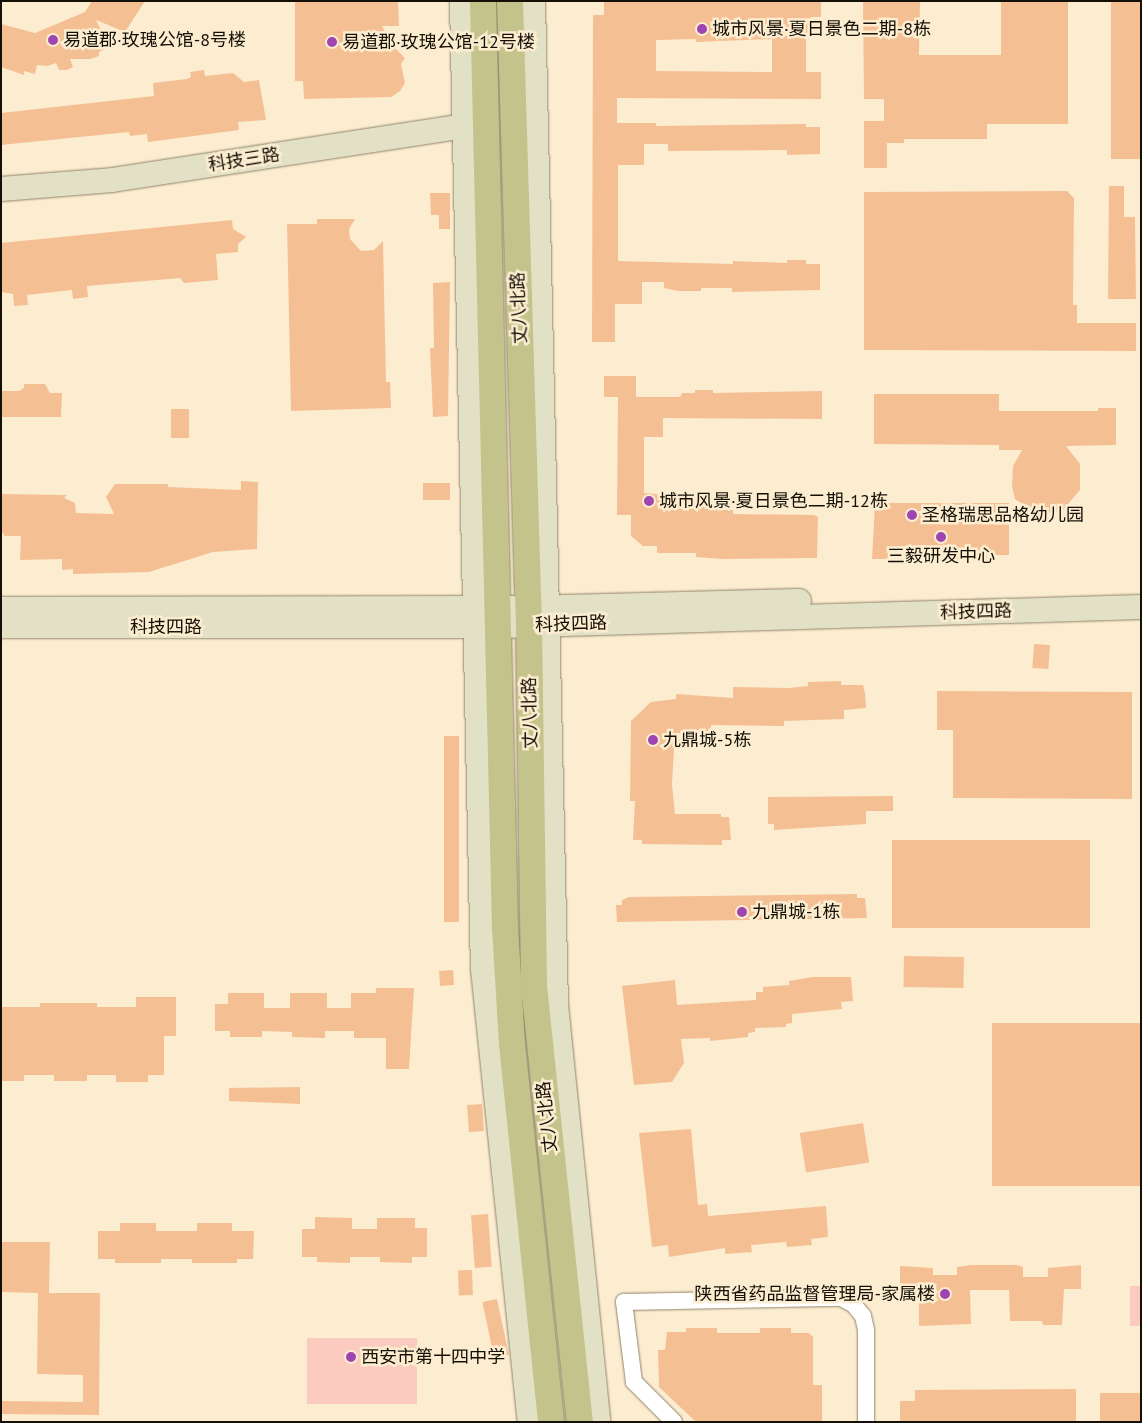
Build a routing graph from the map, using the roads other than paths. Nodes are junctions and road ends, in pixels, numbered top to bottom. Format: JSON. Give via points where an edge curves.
{"nodes":[{"id":1,"x":462,"y":1,"type":"edge"},
{"id":2,"x":482,"y":1,"type":"edge"},
{"id":3,"x":510,"y":1,"type":"edge"},
{"id":4,"x":533,"y":1,"type":"edge"},
{"id":5,"x":475,"y":125,"type":"junction"},
{"id":6,"x":1,"y":189,"type":"edge"},
{"id":7,"x":1141,"y":592,"type":"edge"},
{"id":8,"x":1141,"y":608,"type":"edge"},
{"id":9,"x":1,"y":609,"type":"edge"},
{"id":10,"x":486,"y":617,"type":"junction"},
{"id":11,"x":537,"y":617,"type":"junction"},
{"id":12,"x":1,"y":626,"type":"edge"},
{"id":13,"x":530,"y":1422,"type":"edge"},
{"id":14,"x":551,"y":1422,"type":"edge"},
{"id":15,"x":580,"y":1422,"type":"edge"},
{"id":16,"x":598,"y":1422,"type":"edge"},
{"id":17,"x":674,"y":1422,"type":"edge"},
{"id":18,"x":866,"y":1422,"type":"edge"}],
"edges":[{"from":1,"to":5,"type":"street"},
{"from":2,"to":5,"type":"main road","name":"丈八北路"},
{"from":3,"to":11,"type":"main road","name":"丈八北路"},
{"from":4,"to":11,"type":"street"},
{"from":5,"to":6,"type":"street","name":"科技三路","via":[[112,180]]},
{"from":5,"to":10,"type":"main road","name":"丈八北路"},
{"from":7,"to":11,"type":"street","name":"科技四路"},
{"from":8,"to":11,"type":"street","name":"科技四路"},
{"from":9,"to":10,"type":"street","name":"科技四路"},
{"from":10,"to":11,"type":"street","name":"科技四路"},
{"from":10,"to":12,"type":"street","name":"科技四路"},
{"from":10,"to":13,"type":"street","via":[[483,969]]},
{"from":10,"to":14,"type":"main road","name":"丈八北路","via":[[512,1044]]},
{"from":11,"to":15,"type":"main road","name":"丈八北路","via":[[534,986]]},
{"from":11,"to":16,"type":"street","via":[[556,1005]]},
{"from":17,"to":18,"type":"street","via":[[634,1382],[624,1302],[841,1298],[854,1304],[863,1316],[866,1330]]}]}
